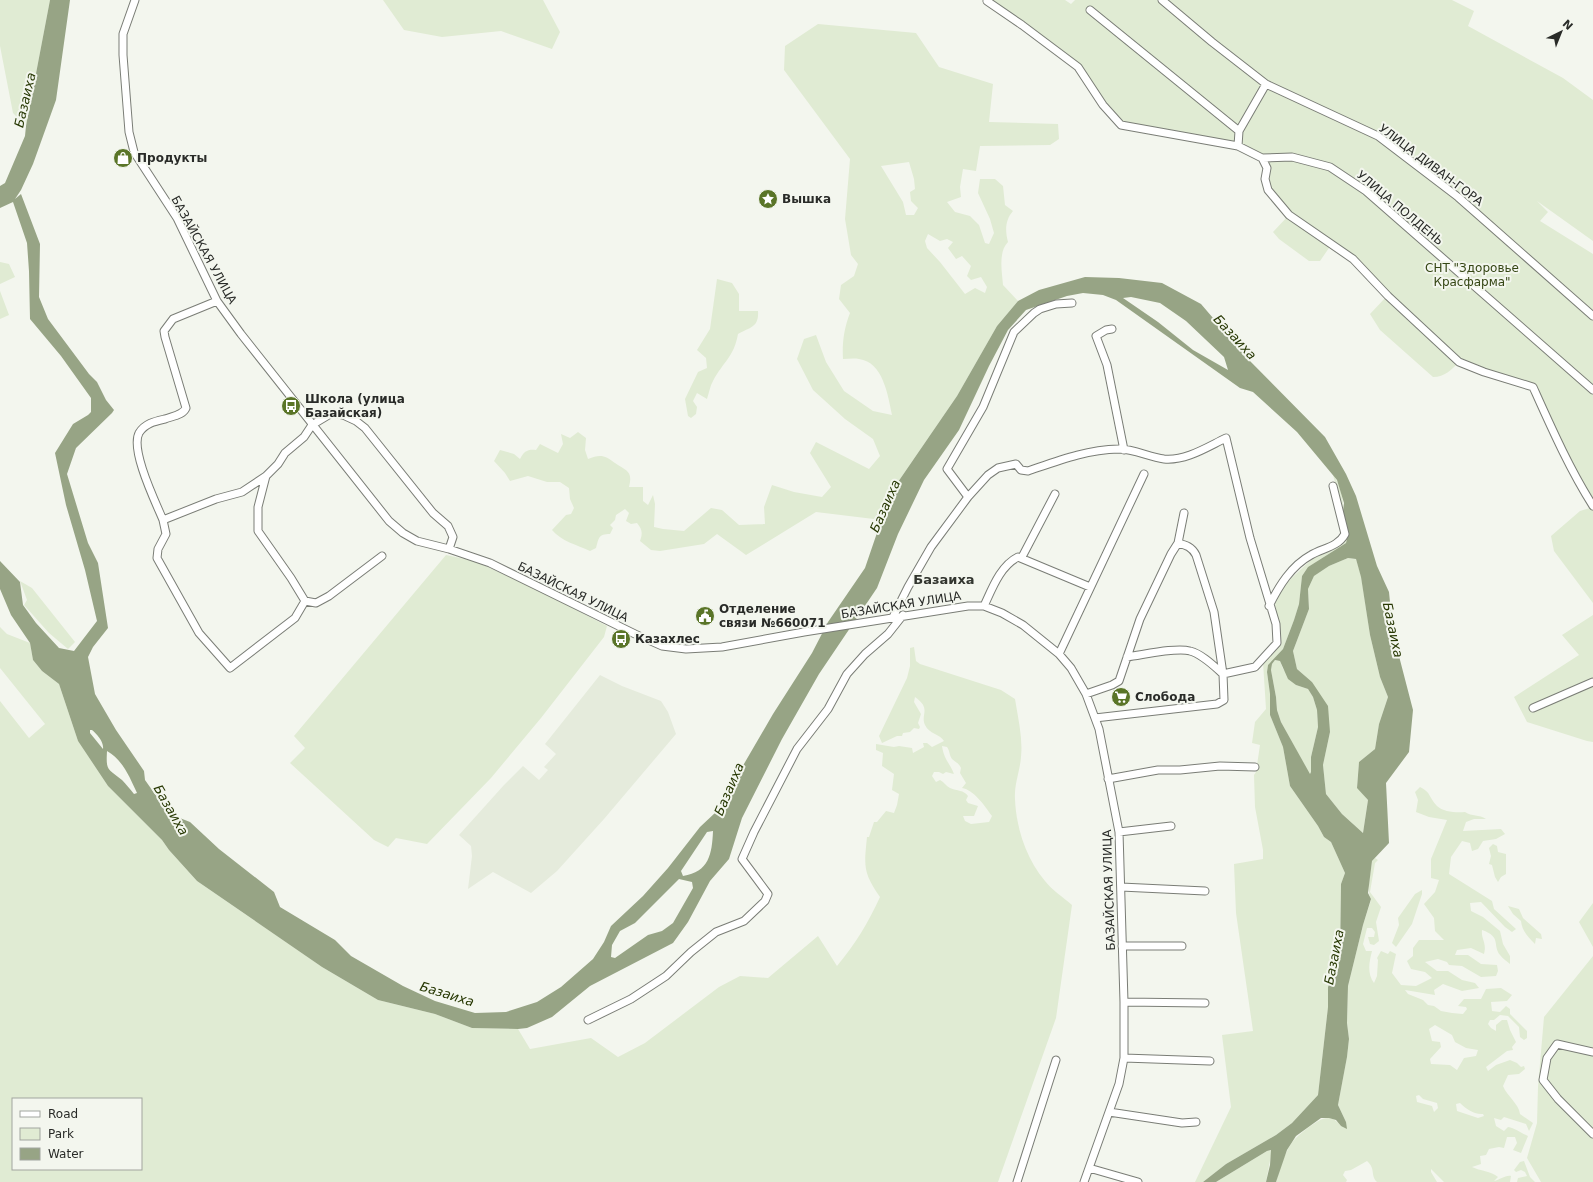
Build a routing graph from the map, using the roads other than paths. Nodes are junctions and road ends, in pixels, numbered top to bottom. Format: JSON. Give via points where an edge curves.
{"nodes":[{"id":1,"x":134,"y":0,"type":"edge"},
{"id":2,"x":1162,"y":0,"type":"edge"},
{"id":3,"x":987,"y":1,"type":"dead end"},
{"id":4,"x":1090,"y":10,"type":"dead end"},
{"id":5,"x":1266,"y":84,"type":"junction"},
{"id":6,"x":1239,"y":131,"type":"junction"},
{"id":7,"x":1238,"y":146,"type":"junction"},
{"id":8,"x":1262,"y":158,"type":"junction"},
{"id":9,"x":218,"y":301,"type":"junction"},
{"id":10,"x":1072,"y":303,"type":"dead end"},
{"id":11,"x":1593,"y":316,"type":"edge"},
{"id":12,"x":1112,"y":329,"type":"dead end"},
{"id":13,"x":1593,"y":390,"type":"edge"},
{"id":14,"x":312,"y":425,"type":"junction"},
{"id":15,"x":1124,"y":450,"type":"junction"},
{"id":16,"x":1144,"y":474,"type":"dead end"},
{"id":17,"x":266,"y":476,"type":"junction"},
{"id":18,"x":1333,"y":486,"type":"dead end"},
{"id":19,"x":1055,"y":494,"type":"dead end"},
{"id":20,"x":968,"y":497,"type":"junction"},
{"id":21,"x":1593,"y":506,"type":"edge"},
{"id":22,"x":1184,"y":513,"type":"dead end"},
{"id":23,"x":163,"y":520,"type":"junction"},
{"id":24,"x":1178,"y":543,"type":"junction"},
{"id":25,"x":449,"y":549,"type":"junction"},
{"id":26,"x":382,"y":556,"type":"dead end"},
{"id":27,"x":1022,"y":557,"type":"junction"},
{"id":28,"x":1090,"y":587,"type":"junction"},
{"id":29,"x":305,"y":601,"type":"junction"},
{"id":30,"x":984,"y":606,"type":"junction"},
{"id":31,"x":1269,"y":606,"type":"junction"},
{"id":32,"x":903,"y":615,"type":"junction"},
{"id":33,"x":892,"y":617,"type":"junction"},
{"id":34,"x":1059,"y":654,"type":"junction"},
{"id":35,"x":1127,"y":657,"type":"junction"},
{"id":36,"x":1223,"y":674,"type":"junction"},
{"id":37,"x":1593,"y":682,"type":"edge"},
{"id":38,"x":1086,"y":694,"type":"junction"},
{"id":39,"x":1533,"y":708,"type":"dead end"},
{"id":40,"x":1095,"y":718,"type":"junction"},
{"id":41,"x":1255,"y":767,"type":"dead end"},
{"id":42,"x":1108,"y":779,"type":"junction"},
{"id":43,"x":1171,"y":826,"type":"dead end"},
{"id":44,"x":1119,"y":832,"type":"junction"},
{"id":45,"x":1121,"y":887,"type":"junction"},
{"id":46,"x":1205,"y":891,"type":"dead end"},
{"id":47,"x":1122,"y":946,"type":"junction"},
{"id":48,"x":1182,"y":946,"type":"dead end"},
{"id":49,"x":1124,"y":1002,"type":"junction"},
{"id":50,"x":1205,"y":1003,"type":"dead end"},
{"id":51,"x":588,"y":1020,"type":"dead end"},
{"id":52,"x":1593,"y":1052,"type":"edge"},
{"id":53,"x":1124,"y":1058,"type":"junction"},
{"id":54,"x":1056,"y":1060,"type":"dead end"},
{"id":55,"x":1210,"y":1061,"type":"dead end"},
{"id":56,"x":1109,"y":1112,"type":"junction"},
{"id":57,"x":1196,"y":1122,"type":"dead end"},
{"id":58,"x":1593,"y":1134,"type":"edge"},
{"id":59,"x":1089,"y":1168,"type":"junction"},
{"id":60,"x":1017,"y":1182,"type":"edge"},
{"id":61,"x":1084,"y":1182,"type":"edge"},
{"id":62,"x":1138,"y":1182,"type":"edge"}],
"edges":[{"from":1,"to":9,"type":"street","name":"БАЗАЙСКАЯ УЛИЦА","via":[[123,34],[129,132],[134,152],[176,218]]},
{"from":2,"to":5,"type":"street","name":"УЛИЦА ДИВАН-ГОРА"},
{"from":3,"to":7,"type":"street","name":"УЛИЦА ПОЛДЕНЬ","via":[[1078,67],[1103,105],[1121,125]]},
{"from":4,"to":6,"type":"street"},
{"from":5,"to":6,"type":"street"},
{"from":5,"to":11,"type":"street","name":"УЛИЦА ДИВАН-ГОРА","via":[[1378,136],[1458,197]]},
{"from":6,"to":7,"type":"street"},
{"from":7,"to":8,"type":"street","name":"УЛИЦА ПОЛДЕНЬ"},
{"from":8,"to":13,"type":"street","name":"УЛИЦА ПОЛДЕНЬ","via":[[1292,157],[1330,167],[1366,191]]},
{"from":8,"to":21,"type":"street","via":[[1267,168],[1265,179],[1268,190],[1289,215],[1353,259],[1388,296],[1459,362],[1533,387],[1564,455]]},
{"from":9,"to":14,"type":"street","name":"БАЗАЙСКАЯ УЛИЦА"},
{"from":9,"to":23,"type":"street","via":[[174,319],[164,330],[186,408],[181,414],[145,426],[138,440],[143,472]]},
{"from":10,"to":20,"type":"street","via":[[1040,309],[1014,332],[983,407],[947,469]]},
{"from":12,"to":15,"type":"street","via":[[1096,336],[1107,365]]},
{"from":14,"to":17,"type":"street","via":[[304,437],[285,453]]},
{"from":14,"to":25,"type":"street","name":"БАЗАЙСКАЯ УЛИЦА","via":[[389,521],[417,541]]},
{"from":14,"to":25,"type":"street","via":[[332,413],[356,420],[365,428],[433,512],[448,526],[453,537]]},
{"from":15,"to":20,"type":"street","via":[[1091,451],[1028,471],[1021,470],[1016,464],[998,468]]},
{"from":15,"to":31,"type":"street","via":[[1165,459],[1184,457],[1226,438]]},
{"from":16,"to":28,"type":"street"},
{"from":17,"to":23,"type":"street","via":[[242,492],[216,499]]},
{"from":17,"to":29,"type":"street","via":[[258,507],[258,531]]},
{"from":18,"to":31,"type":"street","via":[[1345,534],[1341,542],[1311,555],[1296,565],[1279,586]]},
{"from":19,"to":27,"type":"street"},
{"from":20,"to":33,"type":"street","via":[[932,547]]},
{"from":22,"to":24,"type":"street"},
{"from":23,"to":29,"type":"street","via":[[166,534],[158,549],[157,558],[199,633],[230,668],[295,618]]},
{"from":24,"to":35,"type":"street","via":[[1140,619]]},
{"from":24,"to":36,"type":"street","via":[[1193,550],[1196,555],[1214,612]]},
{"from":25,"to":33,"type":"street","name":"БАЗАЙСКАЯ УЛИЦА","via":[[490,563],[662,646],[686,649],[722,647]]},
{"from":26,"to":29,"type":"street","via":[[329,596],[316,603]]},
{"from":27,"to":28,"type":"street"},
{"from":27,"to":30,"type":"street","via":[[1012,560],[995,582]]},
{"from":28,"to":34,"type":"street"},
{"from":30,"to":32,"type":"street","name":"БАЗАЙСКАЯ УЛИЦА"},
{"from":30,"to":34,"type":"street","name":"БАЗАЙСКАЯ УЛИЦА","via":[[1024,625]]},
{"from":31,"to":36,"type":"street","via":[[1276,624],[1277,642],[1255,667]]},
{"from":32,"to":33,"type":"street","name":"БАЗАЙСКАЯ УЛИЦА"},
{"from":32,"to":51,"type":"street","via":[[888,634],[847,674],[828,709],[796,749],[754,832],[742,859],[768,894],[766,901],[744,921],[716,932],[666,976],[631,999]]},
{"from":34,"to":38,"type":"street","name":"БАЗАЙСКАЯ УЛИЦА","via":[[1071,668]]},
{"from":35,"to":36,"type":"street","via":[[1191,651]]},
{"from":35,"to":38,"type":"street","via":[[1119,681],[1112,686]]},
{"from":36,"to":40,"type":"street","via":[[1224,700],[1217,704]]},
{"from":37,"to":39,"type":"street"},
{"from":38,"to":40,"type":"street","name":"БАЗАЙСКАЯ УЛИЦА"},
{"from":40,"to":42,"type":"street","name":"БАЗАЙСКАЯ УЛИЦА"},
{"from":41,"to":42,"type":"street","via":[[1220,766],[1158,770]]},
{"from":42,"to":44,"type":"street","name":"БАЗАЙСКАЯ УЛИЦА"},
{"from":43,"to":44,"type":"street"},
{"from":44,"to":45,"type":"street","name":"БАЗАЙСКАЯ УЛИЦА"},
{"from":45,"to":46,"type":"street"},
{"from":45,"to":47,"type":"street","name":"БАЗАЙСКАЯ УЛИЦА"},
{"from":47,"to":48,"type":"street"},
{"from":47,"to":49,"type":"street","name":"БАЗАЙСКАЯ УЛИЦА"},
{"from":49,"to":50,"type":"street"},
{"from":49,"to":53,"type":"street","name":"БАЗАЙСКАЯ УЛИЦА"},
{"from":52,"to":58,"type":"street","via":[[1557,1044],[1547,1058],[1543,1080]]},
{"from":53,"to":55,"type":"street"},
{"from":53,"to":56,"type":"street","name":"БАЗАЙСКАЯ УЛИЦА","via":[[1119,1084]]},
{"from":54,"to":60,"type":"street"},
{"from":56,"to":57,"type":"street","via":[[1182,1123]]},
{"from":56,"to":59,"type":"street","name":"БАЗАЙСКАЯ УЛИЦА"},
{"from":59,"to":61,"type":"street","name":"БАЗАЙСКАЯ УЛИЦА"},
{"from":59,"to":62,"type":"street"}]}
